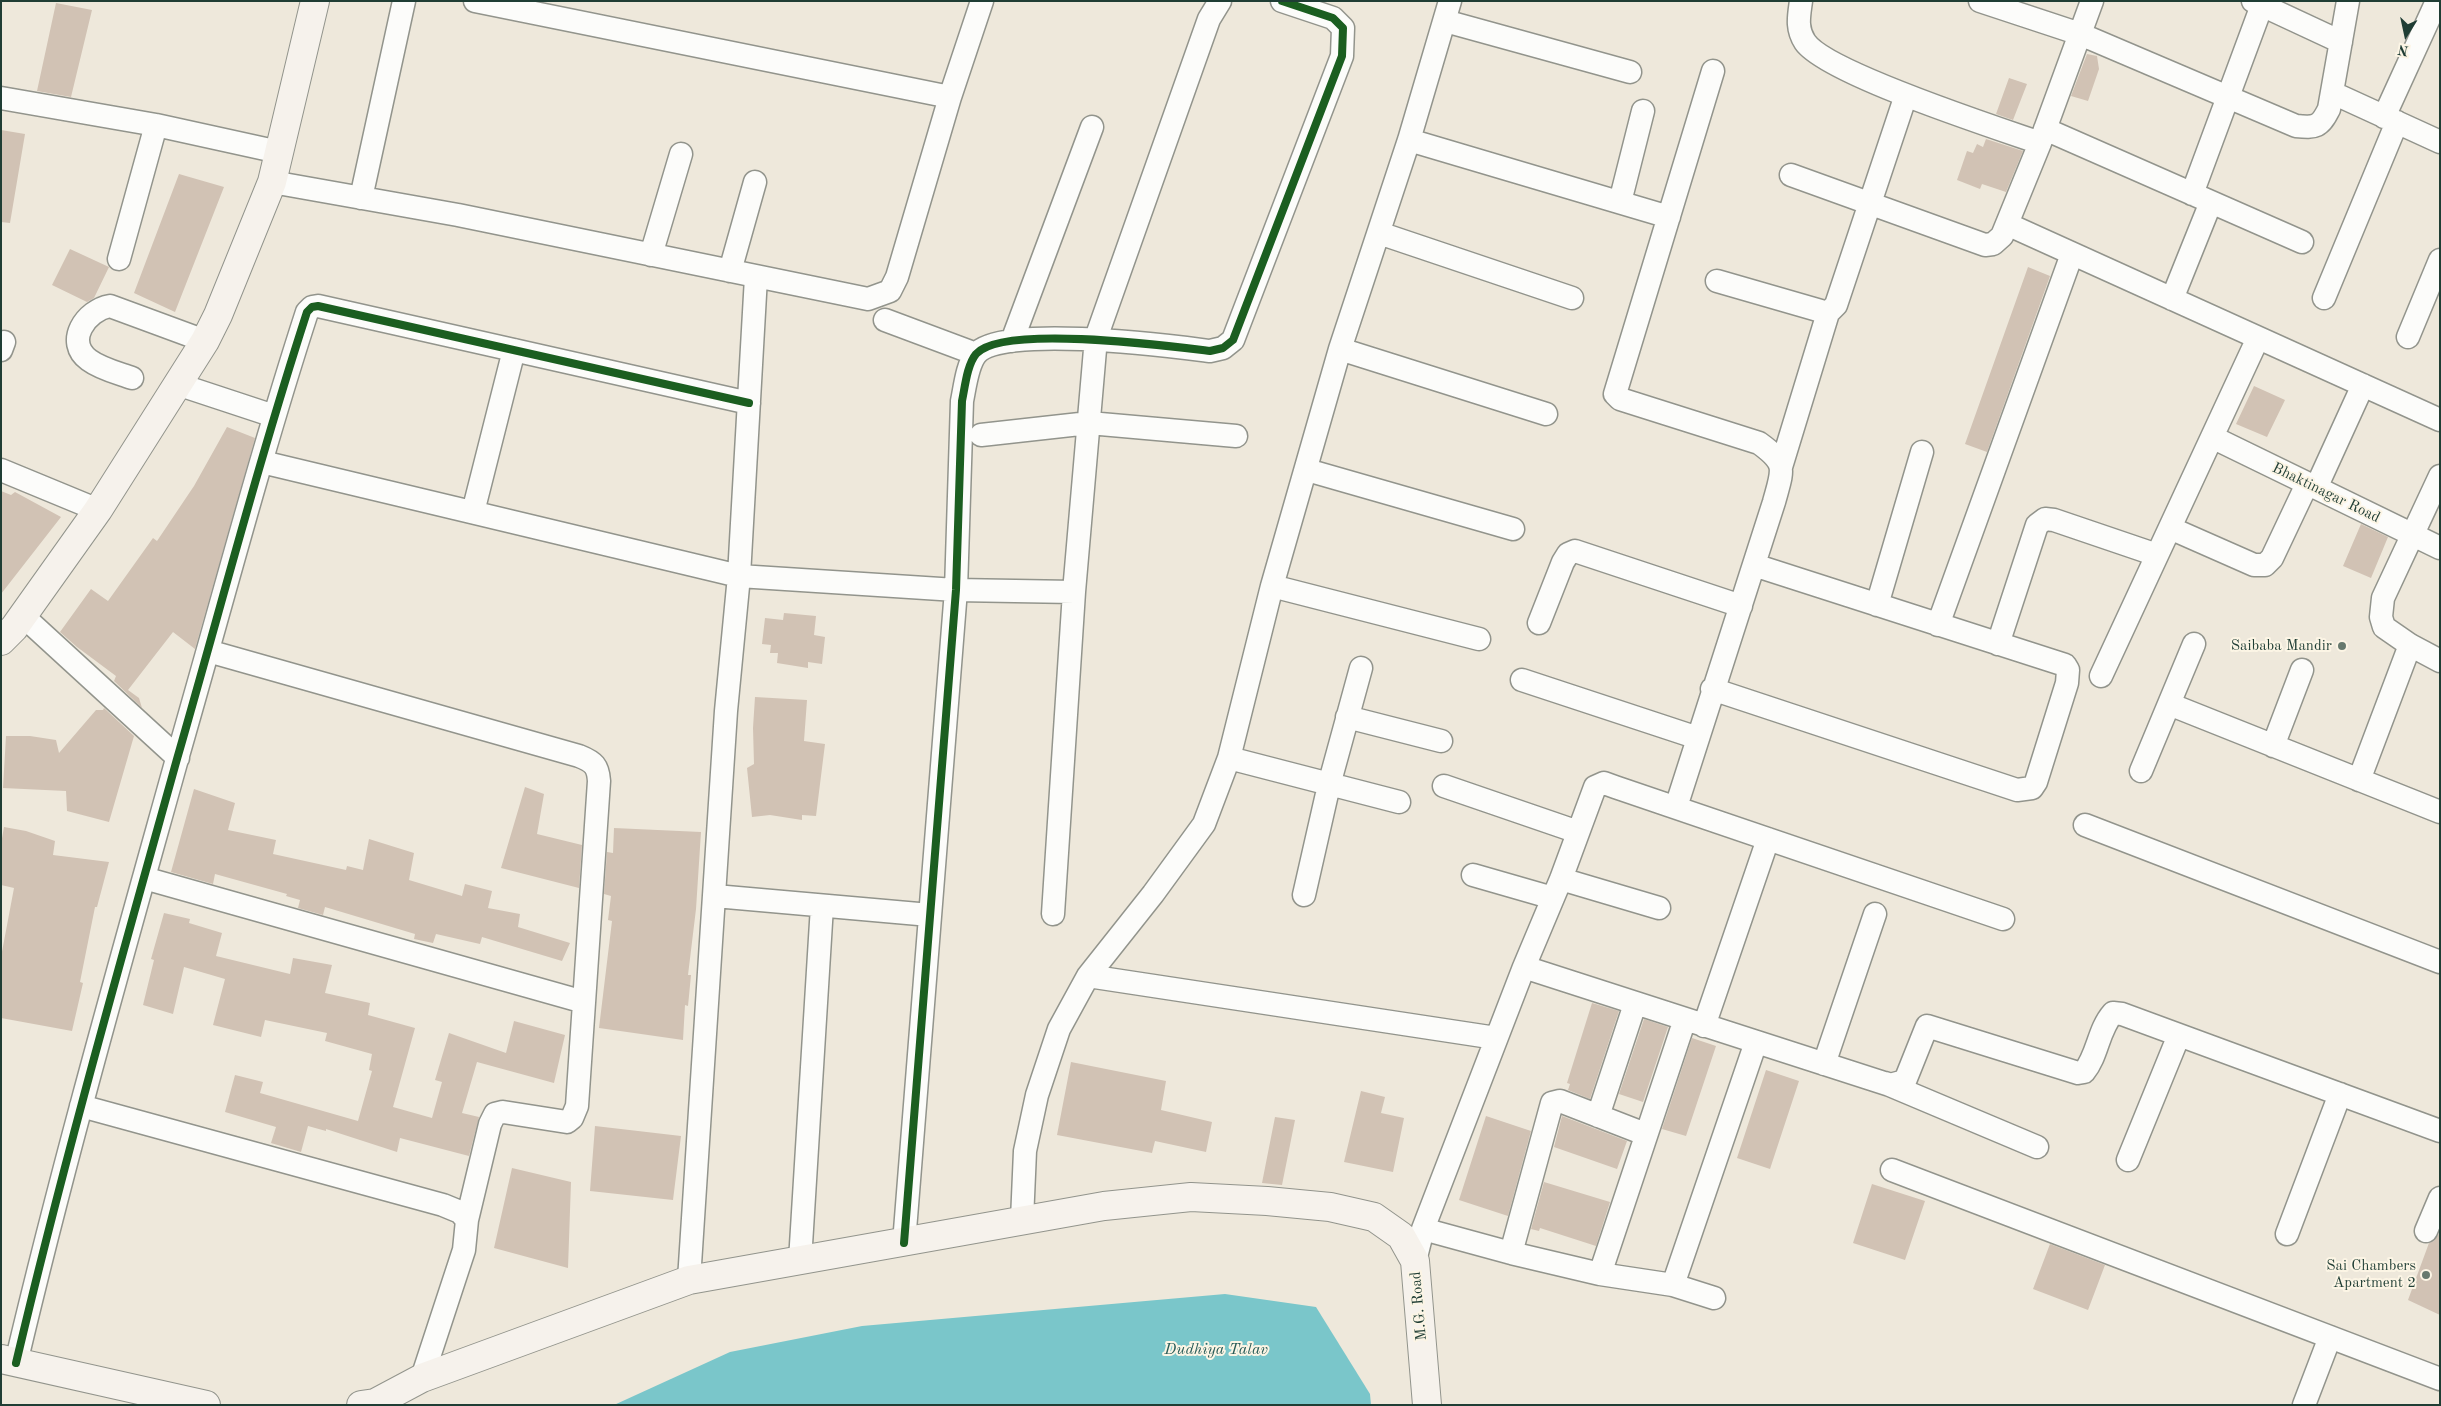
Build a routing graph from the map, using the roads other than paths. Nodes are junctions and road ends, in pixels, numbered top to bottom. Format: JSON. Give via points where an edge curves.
{"nodes":[{"id":1,"x":315,"y":1,"type":"edge"},
{"id":2,"x":404,"y":1,"type":"edge"},
{"id":3,"x":475,"y":1,"type":"edge"},
{"id":4,"x":982,"y":1,"type":"edge"},
{"id":5,"x":1220,"y":1,"type":"edge"},
{"id":6,"x":1282,"y":1,"type":"edge"},
{"id":7,"x":1801,"y":1,"type":"edge"},
{"id":8,"x":1980,"y":1,"type":"edge"},
{"id":9,"x":2092,"y":1,"type":"edge"},
{"id":10,"x":2348,"y":1,"type":"edge"},
{"id":11,"x":2437,"y":1,"type":"edge"},
{"id":12,"x":2258,"y":3,"type":"edge"},
{"id":13,"x":1447,"y":11,"type":"edge"},
{"id":14,"x":2080,"y":34,"type":"junction"},
{"id":15,"x":2342,"y":42,"type":"junction"},
{"id":16,"x":1713,"y":71,"type":"dead end"},
{"id":17,"x":1630,"y":72,"type":"dead end"},
{"id":18,"x":2334,"y":93,"type":"junction"},
{"id":19,"x":1906,"y":95,"type":"junction"},
{"id":20,"x":950,"y":97,"type":"junction"},
{"id":21,"x":2228,"y":97,"type":"junction"},
{"id":22,"x":1,"y":98,"type":"edge"},
{"id":23,"x":1643,"y":110,"type":"dead end"},
{"id":24,"x":2391,"y":120,"type":"junction"},
{"id":25,"x":156,"y":125,"type":"junction"},
{"id":26,"x":1092,"y":127,"type":"dead end"},
{"id":27,"x":2043,"y":136,"type":"junction"},
{"id":28,"x":1409,"y":140,"type":"junction"},
{"id":29,"x":2440,"y":142,"type":"edge"},
{"id":30,"x":279,"y":152,"type":"junction"},
{"id":31,"x":681,"y":154,"type":"dead end"},
{"id":32,"x":1791,"y":175,"type":"dead end"},
{"id":33,"x":272,"y":182,"type":"junction"},
{"id":34,"x":755,"y":182,"type":"dead end"},
{"id":35,"x":361,"y":198,"type":"junction"},
{"id":36,"x":2201,"y":198,"type":"junction"},
{"id":37,"x":1620,"y":202,"type":"junction"},
{"id":38,"x":1869,"y":203,"type":"junction"},
{"id":39,"x":1669,"y":218,"type":"junction"},
{"id":40,"x":2007,"y":224,"type":"junction"},
{"id":41,"x":1379,"y":233,"type":"junction"},
{"id":42,"x":2302,"y":242,"type":"dead end"},
{"id":43,"x":2072,"y":254,"type":"junction"},
{"id":44,"x":651,"y":255,"type":"junction"},
{"id":45,"x":118,"y":259,"type":"dead end"},
{"id":46,"x":2440,"y":260,"type":"edge"},
{"id":47,"x":730,"y":272,"type":"junction"},
{"id":48,"x":756,"y":277,"type":"junction"},
{"id":49,"x":1717,"y":281,"type":"dead end"},
{"id":50,"x":1572,"y":298,"type":"dead end"},
{"id":51,"x":2324,"y":298,"type":"dead end"},
{"id":52,"x":2172,"y":299,"type":"junction"},
{"id":53,"x":1828,"y":313,"type":"junction"},
{"id":54,"x":885,"y":320,"type":"dead end"},
{"id":55,"x":2408,"y":336,"type":"dead end"},
{"id":56,"x":1096,"y":338,"type":"junction"},
{"id":57,"x":2258,"y":338,"type":"junction"},
{"id":58,"x":205,"y":341,"type":"junction"},
{"id":59,"x":1012,"y":341,"type":"junction"},
{"id":60,"x":1340,"y":349,"type":"junction"},
{"id":61,"x":514,"y":350,"type":"junction"},
{"id":62,"x":976,"y":354,"type":"junction"},
{"id":63,"x":132,"y":378,"type":"dead end"},
{"id":64,"x":178,"y":384,"type":"junction"},
{"id":65,"x":2363,"y":385,"type":"junction"},
{"id":66,"x":749,"y":403,"type":"junction"},
{"id":67,"x":1546,"y":414,"type":"dead end"},
{"id":68,"x":274,"y":416,"type":"junction"},
{"id":69,"x":2440,"y":420,"type":"edge"},
{"id":70,"x":1089,"y":423,"type":"junction"},
{"id":71,"x":982,"y":435,"type":"dead end"},
{"id":72,"x":1236,"y":436,"type":"dead end"},
{"id":73,"x":2212,"y":437,"type":"junction"},
{"id":74,"x":1922,"y":452,"type":"dead end"},
{"id":75,"x":262,"y":462,"type":"junction"},
{"id":76,"x":1781,"y":467,"type":"junction"},
{"id":77,"x":1,"y":470,"type":"edge"},
{"id":78,"x":1307,"y":470,"type":"junction"},
{"id":79,"x":2440,"y":476,"type":"edge"},
{"id":80,"x":2311,"y":486,"type":"junction"},
{"id":81,"x":98,"y":510,"type":"junction"},
{"id":82,"x":473,"y":512,"type":"junction"},
{"id":83,"x":2170,"y":528,"type":"junction"},
{"id":84,"x":1513,"y":529,"type":"dead end"},
{"id":85,"x":2413,"y":535,"type":"junction"},
{"id":86,"x":2440,"y":548,"type":"edge"},
{"id":87,"x":2157,"y":555,"type":"junction"},
{"id":88,"x":1754,"y":565,"type":"junction"},
{"id":89,"x":739,"y":576,"type":"junction"},
{"id":90,"x":1272,"y":586,"type":"junction"},
{"id":91,"x":956,"y":590,"type":"junction"},
{"id":92,"x":1074,"y":592,"type":"junction"},
{"id":93,"x":1878,"y":605,"type":"junction"},
{"id":94,"x":1742,"y":606,"type":"junction"},
{"id":95,"x":23,"y":616,"type":"junction"},
{"id":96,"x":1539,"y":623,"type":"dead end"},
{"id":97,"x":1938,"y":624,"type":"junction"},
{"id":98,"x":1479,"y":639,"type":"dead end"},
{"id":99,"x":1,"y":641,"type":"edge"},
{"id":100,"x":1998,"y":644,"type":"junction"},
{"id":101,"x":2194,"y":644,"type":"dead end"},
{"id":102,"x":2410,"y":645,"type":"junction"},
{"id":103,"x":208,"y":651,"type":"junction"},
{"id":104,"x":2440,"y":661,"type":"edge"},
{"id":105,"x":1360,"y":668,"type":"dead end"},
{"id":106,"x":2302,"y":670,"type":"dead end"},
{"id":107,"x":2101,"y":676,"type":"dead end"},
{"id":108,"x":1522,"y":680,"type":"dead end"},
{"id":109,"x":1712,"y":689,"type":"junction"},
{"id":110,"x":2169,"y":704,"type":"junction"},
{"id":111,"x":1347,"y":717,"type":"junction"},
{"id":112,"x":1698,"y":738,"type":"junction"},
{"id":113,"x":1441,"y":741,"type":"dead end"},
{"id":114,"x":2272,"y":746,"type":"junction"},
{"id":115,"x":178,"y":758,"type":"junction"},
{"id":116,"x":1229,"y":758,"type":"junction"},
{"id":117,"x":2140,"y":771,"type":"dead end"},
{"id":118,"x":2359,"y":780,"type":"junction"},
{"id":119,"x":1329,"y":785,"type":"junction"},
{"id":120,"x":1444,"y":786,"type":"dead end"},
{"id":121,"x":1399,"y":802,"type":"dead end"},
{"id":122,"x":1676,"y":807,"type":"junction"},
{"id":123,"x":2440,"y":812,"type":"edge"},
{"id":124,"x":2084,"y":825,"type":"dead end"},
{"id":125,"x":1578,"y":832,"type":"junction"},
{"id":126,"x":1768,"y":839,"type":"junction"},
{"id":127,"x":1473,"y":875,"type":"dead end"},
{"id":128,"x":144,"y":878,"type":"junction"},
{"id":129,"x":1557,"y":888,"type":"junction"},
{"id":130,"x":1304,"y":895,"type":"dead end"},
{"id":131,"x":715,"y":896,"type":"junction"},
{"id":132,"x":822,"y":906,"type":"junction"},
{"id":133,"x":1659,"y":908,"type":"dead end"},
{"id":134,"x":1053,"y":914,"type":"dead end"},
{"id":135,"x":1875,"y":914,"type":"dead end"},
{"id":136,"x":930,"y":915,"type":"junction"},
{"id":137,"x":2003,"y":919,"type":"dead end"},
{"id":138,"x":2440,"y":962,"type":"edge"},
{"id":139,"x":1524,"y":967,"type":"junction"},
{"id":140,"x":1088,"y":976,"type":"junction"},
{"id":141,"x":584,"y":1002,"type":"junction"},
{"id":142,"x":1635,"y":1004,"type":"junction"},
{"id":143,"x":1695,"y":1023,"type":"junction"},
{"id":144,"x":2179,"y":1035,"type":"junction"},
{"id":145,"x":1496,"y":1038,"type":"junction"},
{"id":146,"x":1756,"y":1042,"type":"junction"},
{"id":147,"x":1824,"y":1064,"type":"junction"},
{"id":148,"x":1883,"y":1082,"type":"junction"},
{"id":149,"x":2340,"y":1094,"type":"junction"},
{"id":150,"x":81,"y":1106,"type":"junction"},
{"id":151,"x":1598,"y":1116,"type":"junction"},
{"id":152,"x":2440,"y":1131,"type":"edge"},
{"id":153,"x":1645,"y":1134,"type":"junction"},
{"id":154,"x":2037,"y":1147,"type":"dead end"},
{"id":155,"x":2128,"y":1160,"type":"dead end"},
{"id":156,"x":1892,"y":1170,"type":"dead end"},
{"id":157,"x":2440,"y":1198,"type":"edge"},
{"id":158,"x":1352,"y":1212,"type":"junction"},
{"id":159,"x":467,"y":1220,"type":"junction"},
{"id":160,"x":1022,"y":1220,"type":"junction"},
{"id":161,"x":1424,"y":1229,"type":"junction"},
{"id":162,"x":2426,"y":1231,"type":"dead end"},
{"id":163,"x":2287,"y":1234,"type":"dead end"},
{"id":164,"x":904,"y":1243,"type":"junction"},
{"id":165,"x":1511,"y":1253,"type":"junction"},
{"id":166,"x":1415,"y":1260,"type":"junction"},
{"id":167,"x":800,"y":1261,"type":"junction"},
{"id":168,"x":1600,"y":1274,"type":"junction"},
{"id":169,"x":689,"y":1280,"type":"junction"},
{"id":170,"x":1673,"y":1284,"type":"junction"},
{"id":171,"x":1714,"y":1298,"type":"dead end"},
{"id":172,"x":2330,"y":1337,"type":"junction"},
{"id":173,"x":9,"y":1361,"type":"edge"},
{"id":174,"x":422,"y":1378,"type":"junction"},
{"id":175,"x":2440,"y":1379,"type":"edge"},
{"id":176,"x":206,"y":1405,"type":"edge"},
{"id":177,"x":361,"y":1405,"type":"edge"},
{"id":178,"x":1412,"y":1405,"type":"edge"},
{"id":179,"x":1427,"y":1405,"type":"edge"},
{"id":180,"x":2304,"y":1405,"type":"edge"}],
"edges":[{"from":1,"to":30,"type":"main road"},
{"from":2,"to":35,"type":"street"},
{"from":3,"to":20,"type":"street"},
{"from":4,"to":20,"type":"street"},
{"from":5,"to":56,"type":"street","via":[[1209,19]]},
{"from":6,"to":56,"type":"street","via":[[1333,18],[1343,28],[1342,56],[1233,340],[1223,348],[1210,351]]},
{"from":7,"to":19,"type":"street","via":[[1798,26],[1813,51]]},
{"from":8,"to":14,"type":"street"},
{"from":9,"to":14,"type":"street"},
{"from":10,"to":15,"type":"street"},
{"from":11,"to":24,"type":"street"},
{"from":12,"to":15,"type":"street"},
{"from":12,"to":21,"type":"street"},
{"from":13,"to":17,"type":"street"},
{"from":13,"to":28,"type":"street"},
{"from":14,"to":21,"type":"street"},
{"from":14,"to":27,"type":"street"},
{"from":15,"to":18,"type":"street"},
{"from":16,"to":39,"type":"street"},
{"from":18,"to":21,"type":"street","via":[[2322,123],[2312,128],[2296,126]]},
{"from":18,"to":24,"type":"street"},
{"from":19,"to":27,"type":"street"},
{"from":19,"to":38,"type":"street"},
{"from":20,"to":48,"type":"street","via":[[897,277],[890,291],[868,300]]},
{"from":21,"to":36,"type":"street"},
{"from":22,"to":25,"type":"street"},
{"from":23,"to":37,"type":"street"},
{"from":24,"to":29,"type":"street"},
{"from":24,"to":51,"type":"street"},
{"from":25,"to":30,"type":"street"},
{"from":25,"to":45,"type":"street"},
{"from":26,"to":59,"type":"street"},
{"from":27,"to":36,"type":"street"},
{"from":27,"to":40,"type":"street"},
{"from":28,"to":37,"type":"street"},
{"from":28,"to":41,"type":"street"},
{"from":30,"to":33,"type":"main road"},
{"from":31,"to":44,"type":"street"},
{"from":32,"to":38,"type":"street"},
{"from":33,"to":35,"type":"street"},
{"from":33,"to":58,"type":"main road"},
{"from":34,"to":47,"type":"street"},
{"from":35,"to":44,"type":"street"},
{"from":36,"to":42,"type":"street"},
{"from":36,"to":52,"type":"street"},
{"from":37,"to":39,"type":"street"},
{"from":38,"to":40,"type":"street","via":[[1985,246],[2002,236]]},
{"from":38,"to":53,"type":"street","via":[[1836,305]]},
{"from":39,"to":76,"type":"street","via":[[1615,394],[1620,399],[1759,443],[1777,456]]},
{"from":40,"to":43,"type":"street"},
{"from":41,"to":50,"type":"street"},
{"from":41,"to":60,"type":"street"},
{"from":43,"to":52,"type":"street"},
{"from":43,"to":97,"type":"street"},
{"from":44,"to":47,"type":"street"},
{"from":46,"to":55,"type":"street"},
{"from":47,"to":48,"type":"street"},
{"from":48,"to":66,"type":"street"},
{"from":49,"to":53,"type":"street"},
{"from":52,"to":57,"type":"street"},
{"from":53,"to":76,"type":"street"},
{"from":54,"to":62,"type":"street"},
{"from":56,"to":59,"type":"street"},
{"from":56,"to":70,"type":"street"},
{"from":57,"to":65,"type":"street"},
{"from":57,"to":73,"type":"street"},
{"from":58,"to":63,"type":"street","via":[[110,306],[99,308],[81,327],[80,351],[98,366]]},
{"from":58,"to":64,"type":"main road"},
{"from":59,"to":62,"type":"street","via":[[992,344]]},
{"from":60,"to":67,"type":"street"},
{"from":60,"to":78,"type":"street"},
{"from":61,"to":66,"type":"street"},
{"from":61,"to":68,"type":"street","via":[[312,307],[307,312]]},
{"from":61,"to":82,"type":"street"},
{"from":62,"to":91,"type":"street","via":[[962,401]]},
{"from":64,"to":68,"type":"street"},
{"from":64,"to":81,"type":"main road"},
{"from":65,"to":69,"type":"street"},
{"from":65,"to":80,"type":"street"},
{"from":66,"to":89,"type":"street"},
{"from":68,"to":75,"type":"street"},
{"from":70,"to":71,"type":"street"},
{"from":70,"to":72,"type":"street"},
{"from":70,"to":92,"type":"street"},
{"from":73,"to":80,"type":"street","name":"Bhaktinagar Road"},
{"from":73,"to":83,"type":"street"},
{"from":74,"to":93,"type":"street"},
{"from":75,"to":82,"type":"street"},
{"from":75,"to":103,"type":"street"},
{"from":76,"to":88,"type":"street","via":[[1776,495]]},
{"from":77,"to":81,"type":"street"},
{"from":78,"to":84,"type":"street"},
{"from":78,"to":90,"type":"street"},
{"from":79,"to":85,"type":"street"},
{"from":80,"to":83,"type":"street","via":[[2272,558],[2265,565],[2254,565]]},
{"from":80,"to":85,"type":"street","name":"Bhaktinagar Road"},
{"from":81,"to":95,"type":"main road"},
{"from":82,"to":89,"type":"street"},
{"from":83,"to":87,"type":"street"},
{"from":85,"to":86,"type":"street","name":"Bhaktinagar Road"},
{"from":85,"to":102,"type":"street","via":[[2383,598],[2381,617],[2384,627]]},
{"from":87,"to":100,"type":"street","via":[[2045,519],[2037,525]]},
{"from":87,"to":107,"type":"street"},
{"from":88,"to":93,"type":"street"},
{"from":88,"to":94,"type":"street"},
{"from":89,"to":91,"type":"street"},
{"from":89,"to":131,"type":"street","via":[[726,711]]},
{"from":90,"to":98,"type":"street"},
{"from":90,"to":116,"type":"street"},
{"from":91,"to":92,"type":"street"},
{"from":91,"to":136,"type":"street"},
{"from":92,"to":134,"type":"street"},
{"from":93,"to":97,"type":"street"},
{"from":94,"to":96,"type":"street","via":[[1575,551],[1568,554],[1563,562]]},
{"from":94,"to":109,"type":"street"},
{"from":95,"to":99,"type":"main road"},
{"from":95,"to":115,"type":"street"},
{"from":97,"to":100,"type":"street"},
{"from":100,"to":109,"type":"street","via":[[2064,665],[2068,670],[2067,684],[2036,782],[2025,791]]},
{"from":101,"to":110,"type":"street"},
{"from":102,"to":104,"type":"street"},
{"from":102,"to":118,"type":"street"},
{"from":103,"to":115,"type":"street"},
{"from":103,"to":141,"type":"street","via":[[592,761],[598,768],[599,781]]},
{"from":105,"to":111,"type":"street"},
{"from":106,"to":114,"type":"street"},
{"from":108,"to":112,"type":"street"},
{"from":109,"to":112,"type":"street"},
{"from":110,"to":114,"type":"street"},
{"from":110,"to":117,"type":"street"},
{"from":111,"to":113,"type":"street"},
{"from":111,"to":119,"type":"street"},
{"from":112,"to":122,"type":"street"},
{"from":114,"to":118,"type":"street"},
{"from":115,"to":128,"type":"street"},
{"from":116,"to":119,"type":"street"},
{"from":116,"to":140,"type":"street","via":[[1204,824]]},
{"from":118,"to":123,"type":"street"},
{"from":119,"to":121,"type":"street"},
{"from":119,"to":130,"type":"street"},
{"from":120,"to":125,"type":"street"},
{"from":122,"to":125,"type":"street","via":[[1604,784],[1595,787]]},
{"from":122,"to":126,"type":"street"},
{"from":124,"to":138,"type":"street"},
{"from":125,"to":129,"type":"street"},
{"from":126,"to":137,"type":"street"},
{"from":126,"to":143,"type":"street"},
{"from":127,"to":129,"type":"street"},
{"from":128,"to":141,"type":"street"},
{"from":128,"to":150,"type":"street"},
{"from":129,"to":133,"type":"street"},
{"from":129,"to":139,"type":"street"},
{"from":131,"to":132,"type":"street"},
{"from":131,"to":169,"type":"street"},
{"from":132,"to":136,"type":"street"},
{"from":132,"to":167,"type":"street"},
{"from":135,"to":147,"type":"street"},
{"from":136,"to":164,"type":"street"},
{"from":139,"to":142,"type":"street"},
{"from":139,"to":145,"type":"street"},
{"from":140,"to":145,"type":"street"},
{"from":140,"to":160,"type":"street","via":[[1059,1029],[1037,1095],[1025,1151]]},
{"from":141,"to":159,"type":"street","via":[[577,1106],[572,1118],[560,1122],[503,1112],[495,1114]]},
{"from":142,"to":143,"type":"street"},
{"from":142,"to":151,"type":"street"},
{"from":143,"to":146,"type":"street"},
{"from":143,"to":153,"type":"street"},
{"from":144,"to":148,"type":"street","via":[[2122,1014],[2113,1014],[2106,1021],[2090,1065],[2078,1073],[1927,1026],[1904,1081],[1890,1085]]},
{"from":144,"to":149,"type":"street"},
{"from":144,"to":155,"type":"street"},
{"from":145,"to":161,"type":"street"},
{"from":146,"to":147,"type":"street"},
{"from":146,"to":170,"type":"street"},
{"from":147,"to":148,"type":"street"},
{"from":148,"to":154,"type":"street"},
{"from":149,"to":152,"type":"street"},
{"from":149,"to":163,"type":"street"},
{"from":150,"to":159,"type":"street","via":[[443,1205],[460,1212]]},
{"from":150,"to":173,"type":"street"},
{"from":151,"to":153,"type":"street"},
{"from":151,"to":165,"type":"street","via":[[1560,1101],[1552,1103]]},
{"from":153,"to":168,"type":"street"},
{"from":156,"to":172,"type":"street"},
{"from":157,"to":162,"type":"street"},
{"from":158,"to":160,"type":"main road","name":"M.G. Road","via":[[1267,1201],[1191,1197],[1104,1206]]},
{"from":158,"to":166,"type":"main road","name":"M.G. Road","via":[[1374,1217],[1400,1236]]},
{"from":158,"to":178,"type":"main road","via":[[1384,1240],[1397,1261],[1411,1361]]},
{"from":159,"to":174,"type":"street","via":[[464,1250]]},
{"from":160,"to":164,"type":"main road","name":"M.G. Road"},
{"from":161,"to":165,"type":"street"},
{"from":161,"to":166,"type":"street"},
{"from":164,"to":167,"type":"main road","name":"M.G. Road"},
{"from":165,"to":168,"type":"street"},
{"from":166,"to":179,"type":"main road","name":"M.G. Road"},
{"from":167,"to":169,"type":"main road","name":"M.G. Road"},
{"from":168,"to":170,"type":"street"},
{"from":169,"to":174,"type":"main road","name":"M.G. Road"},
{"from":170,"to":171,"type":"street"},
{"from":172,"to":175,"type":"street"},
{"from":172,"to":180,"type":"street"},
{"from":173,"to":176,"type":"main road"},
{"from":174,"to":177,"type":"main road","name":"M.G. Road","via":[[375,1403]]}]}
